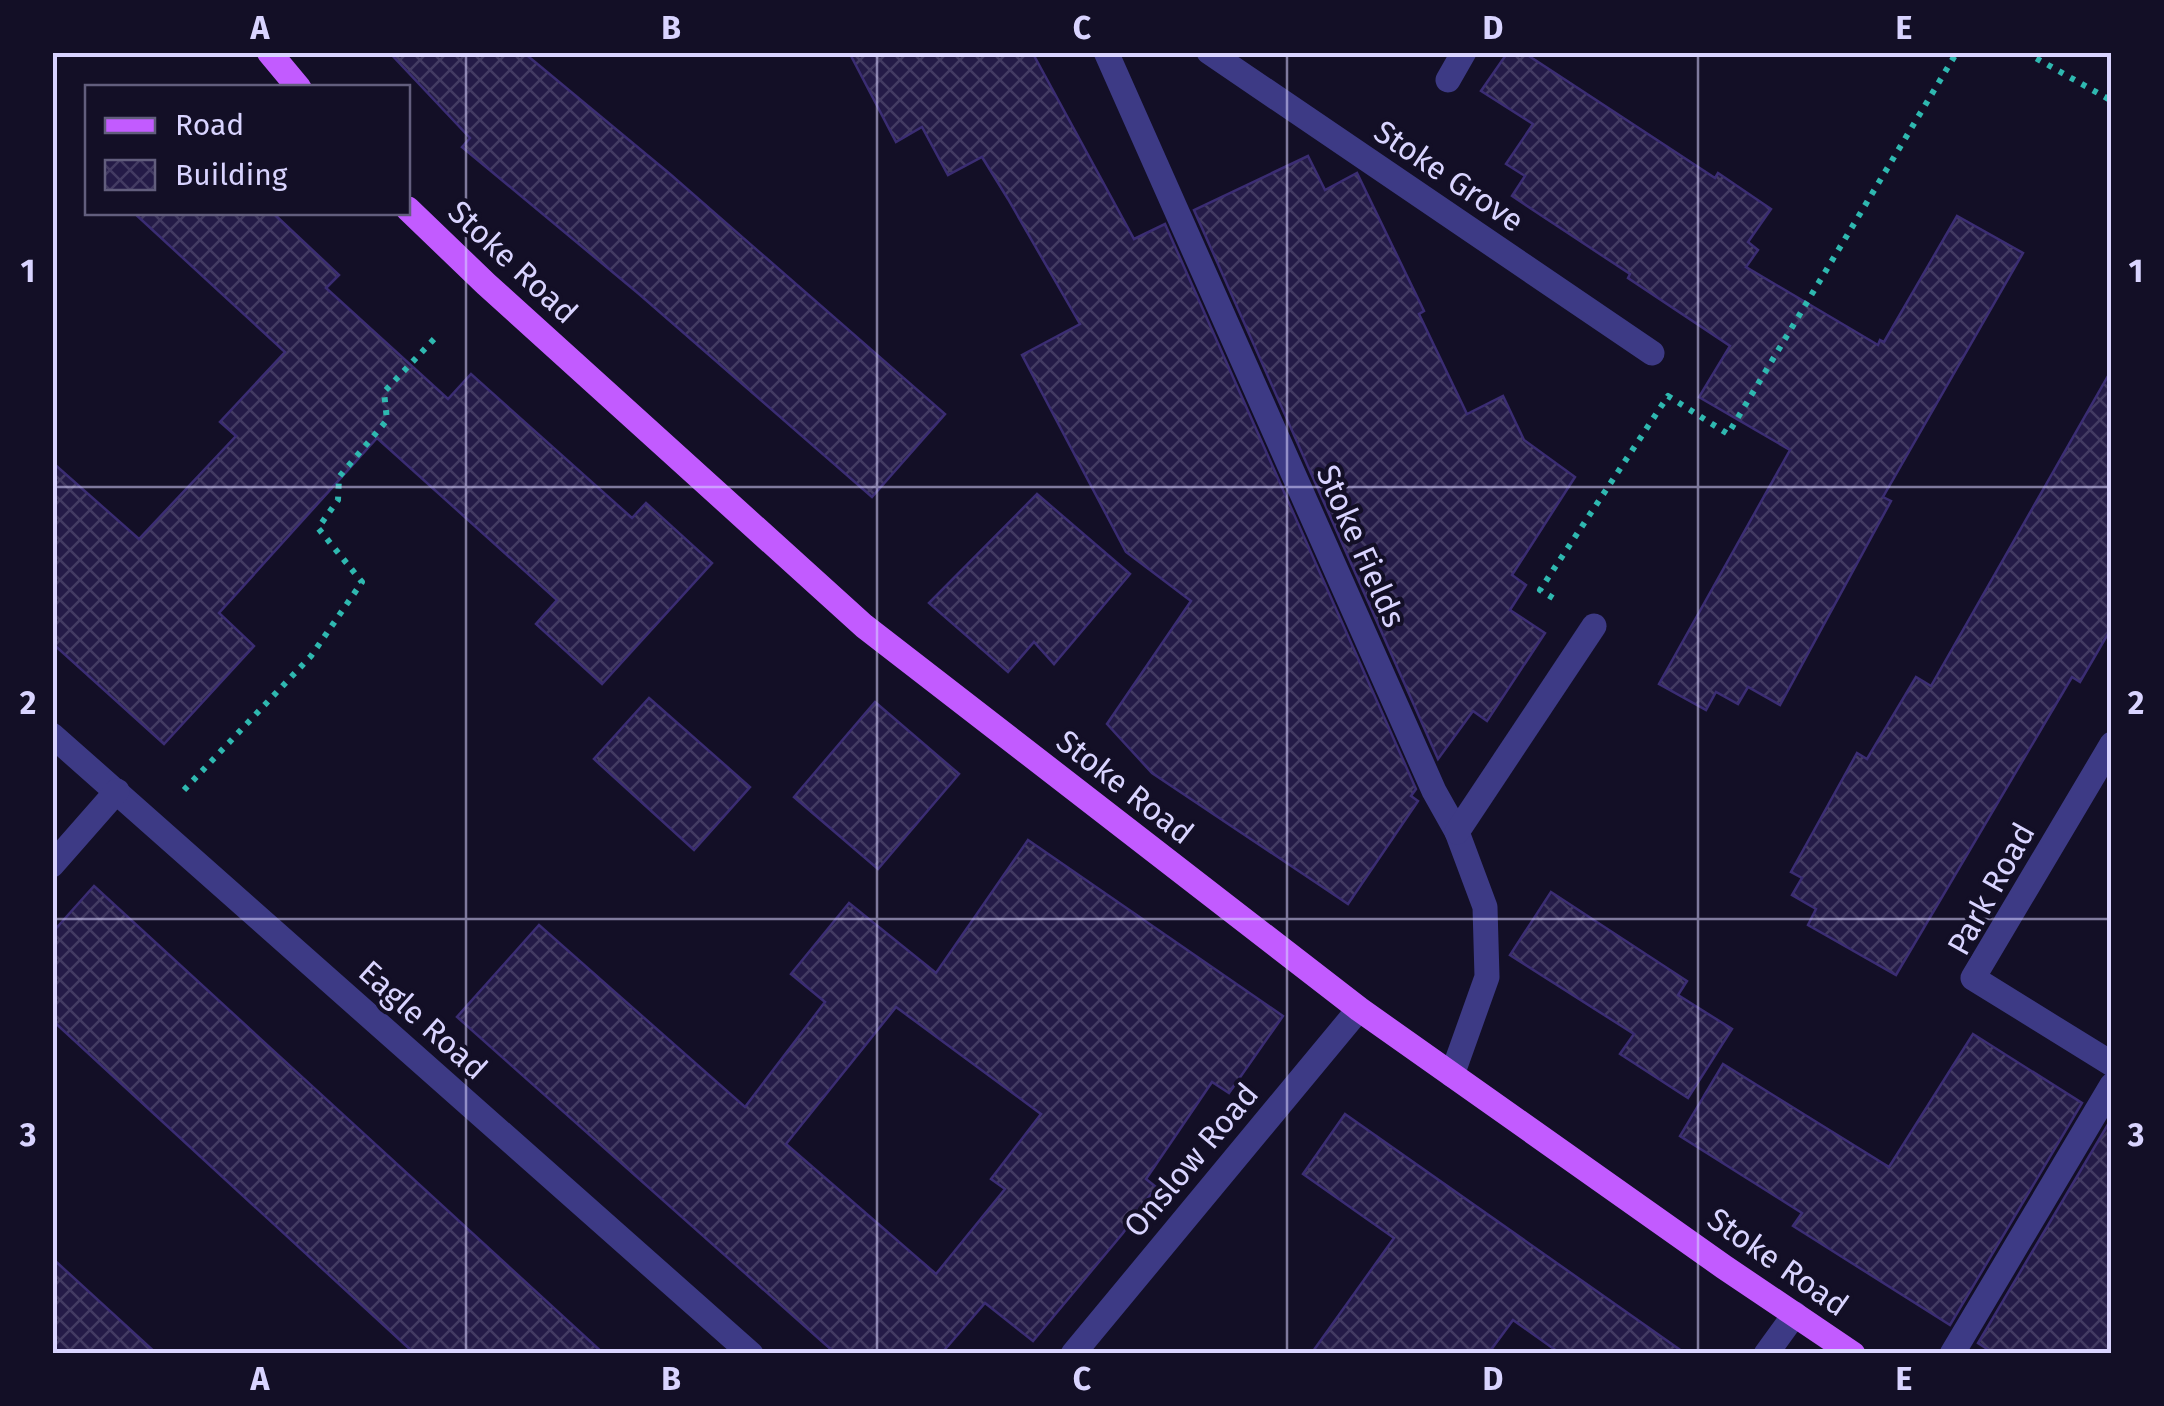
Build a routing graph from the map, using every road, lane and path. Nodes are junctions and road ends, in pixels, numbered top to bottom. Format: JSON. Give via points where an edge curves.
{"nodes":[{"id":1,"x":270,"y":52,"type":"edge"},
{"id":2,"x":1106,"y":52,"type":"edge"},
{"id":3,"x":1208,"y":52,"type":"edge"},
{"id":4,"x":1464,"y":52,"type":"edge"},
{"id":5,"x":1958,"y":52,"type":"edge"},
{"id":6,"x":2025,"y":52,"type":"edge"},
{"id":7,"x":1448,"y":80,"type":"dead end"},
{"id":8,"x":296,"y":85,"type":"edge"},
{"id":9,"x":2112,"y":101,"type":"edge"},
{"id":10,"x":410,"y":210,"type":"edge"},
{"id":11,"x":436,"y":338,"type":"dead end"},
{"id":12,"x":1652,"y":353,"type":"dead end"},
{"id":13,"x":1594,"y":626,"type":"joint"},
{"id":14,"x":52,"y":735,"type":"edge"},
{"id":15,"x":2112,"y":744,"type":"edge"},
{"id":16,"x":117,"y":791,"type":"junction"},
{"id":17,"x":152,"y":824,"type":"junction"},
{"id":18,"x":1457,"y":832,"type":"junction"},
{"id":19,"x":52,"y":865,"type":"edge"},
{"id":20,"x":1359,"y":1009,"type":"junction"},
{"id":21,"x":2112,"y":1064,"type":"edge"},
{"id":22,"x":1452,"y":1075,"type":"junction"},
{"id":23,"x":2112,"y":1085,"type":"edge"},
{"id":24,"x":1795,"y":1314,"type":"junction"},
{"id":25,"x":751,"y":1354,"type":"edge"},
{"id":26,"x":1073,"y":1354,"type":"edge"},
{"id":27,"x":1766,"y":1354,"type":"edge"},
{"id":28,"x":1853,"y":1354,"type":"edge"},
{"id":29,"x":1952,"y":1354,"type":"edge"}],
"edges":[{"from":1,"to":8,"type":"main road"},
{"from":2,"to":18,"type":"street","name":"Stoke Fields"},
{"from":3,"to":12,"type":"street","name":"Stoke Grove"},
{"from":4,"to":7,"type":"street"},
{"from":5,"to":13,"type":"path","via":[[1728,434],[1668,396],[1540,590]]},
{"from":6,"to":9,"type":"path"},
{"from":10,"to":20,"type":"main road","name":"Stoke Road","via":[[864,626]]},
{"from":11,"to":17,"type":"path","via":[[384,392],[386,420],[339,477],[338,500],[318,528],[362,582],[312,656]]},
{"from":13,"to":18,"type":"street"},
{"from":14,"to":16,"type":"street","name":"Eagle Road"},
{"from":15,"to":21,"type":"street","name":"Park Road","via":[[1973,978]]},
{"from":16,"to":17,"type":"street","name":"Eagle Road"},
{"from":16,"to":19,"type":"street"},
{"from":17,"to":25,"type":"street","name":"Eagle Road"},
{"from":18,"to":22,"type":"street","name":"Stoke Fields","via":[[1486,908],[1487,976]]},
{"from":20,"to":22,"type":"main road","name":"Stoke Road"},
{"from":20,"to":26,"type":"street","name":"Onslow Road"},
{"from":22,"to":24,"type":"main road","name":"Stoke Road"},
{"from":23,"to":29,"type":"street"},
{"from":24,"to":27,"type":"street"},
{"from":24,"to":28,"type":"main road","name":"Stoke Road"}]}
